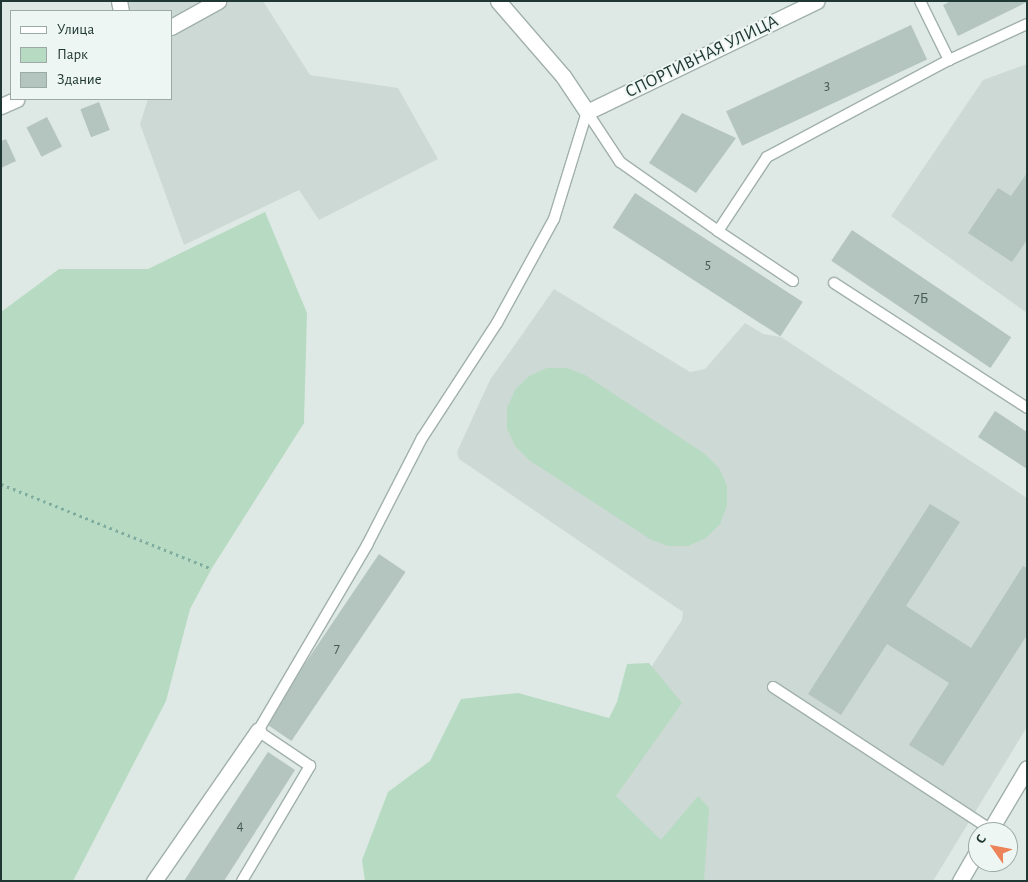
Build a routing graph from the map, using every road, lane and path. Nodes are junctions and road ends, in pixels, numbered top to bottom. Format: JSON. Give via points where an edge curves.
{"nodes":[{"id":1,"x":218,"y":1,"type":"edge"},
{"id":2,"x":498,"y":1,"type":"edge"},
{"id":3,"x":817,"y":1,"type":"edge"},
{"id":4,"x":920,"y":1,"type":"edge"},
{"id":5,"x":1027,"y":24,"type":"edge"},
{"id":6,"x":172,"y":26,"type":"edge"},
{"id":7,"x":949,"y":60,"type":"junction"},
{"id":8,"x":587,"y":112,"type":"junction"},
{"id":9,"x":718,"y":231,"type":"junction"},
{"id":10,"x":793,"y":281,"type":"dead end"},
{"id":11,"x":834,"y":283,"type":"dead end"},
{"id":12,"x":1027,"y":408,"type":"edge"},
{"id":13,"x":1,"y":484,"type":"edge"},
{"id":14,"x":212,"y":568,"type":"dead end"},
{"id":15,"x":773,"y":687,"type":"dead end"},
{"id":16,"x":258,"y":731,"type":"junction"},
{"id":17,"x":1027,"y":768,"type":"edge"},
{"id":18,"x":976,"y":822,"type":"edge"},
{"id":19,"x":994,"y":822,"type":"edge"},
{"id":20,"x":968,"y":867,"type":"edge"},
{"id":21,"x":154,"y":881,"type":"edge"},
{"id":22,"x":242,"y":881,"type":"edge"},
{"id":23,"x":960,"y":881,"type":"edge"}],
"edges":[{"from":1,"to":6,"type":"street"},
{"from":2,"to":8,"type":"street","via":[[563,76]]},
{"from":3,"to":8,"type":"street","name":"СПОРТИВНАЯ УЛИЦА"},
{"from":4,"to":7,"type":"lane"},
{"from":5,"to":7,"type":"lane"},
{"from":7,"to":9,"type":"lane","via":[[767,157]]},
{"from":8,"to":9,"type":"lane","via":[[620,162]]},
{"from":8,"to":16,"type":"lane","via":[[554,219],[496,323],[422,438],[367,545]]},
{"from":9,"to":10,"type":"lane"},
{"from":11,"to":12,"type":"lane"},
{"from":13,"to":14,"type":"path"},
{"from":15,"to":18,"type":"lane"},
{"from":16,"to":21,"type":"street"},
{"from":16,"to":22,"type":"lane","via":[[310,766]]},
{"from":17,"to":19,"type":"street"},
{"from":20,"to":23,"type":"street"}]}
